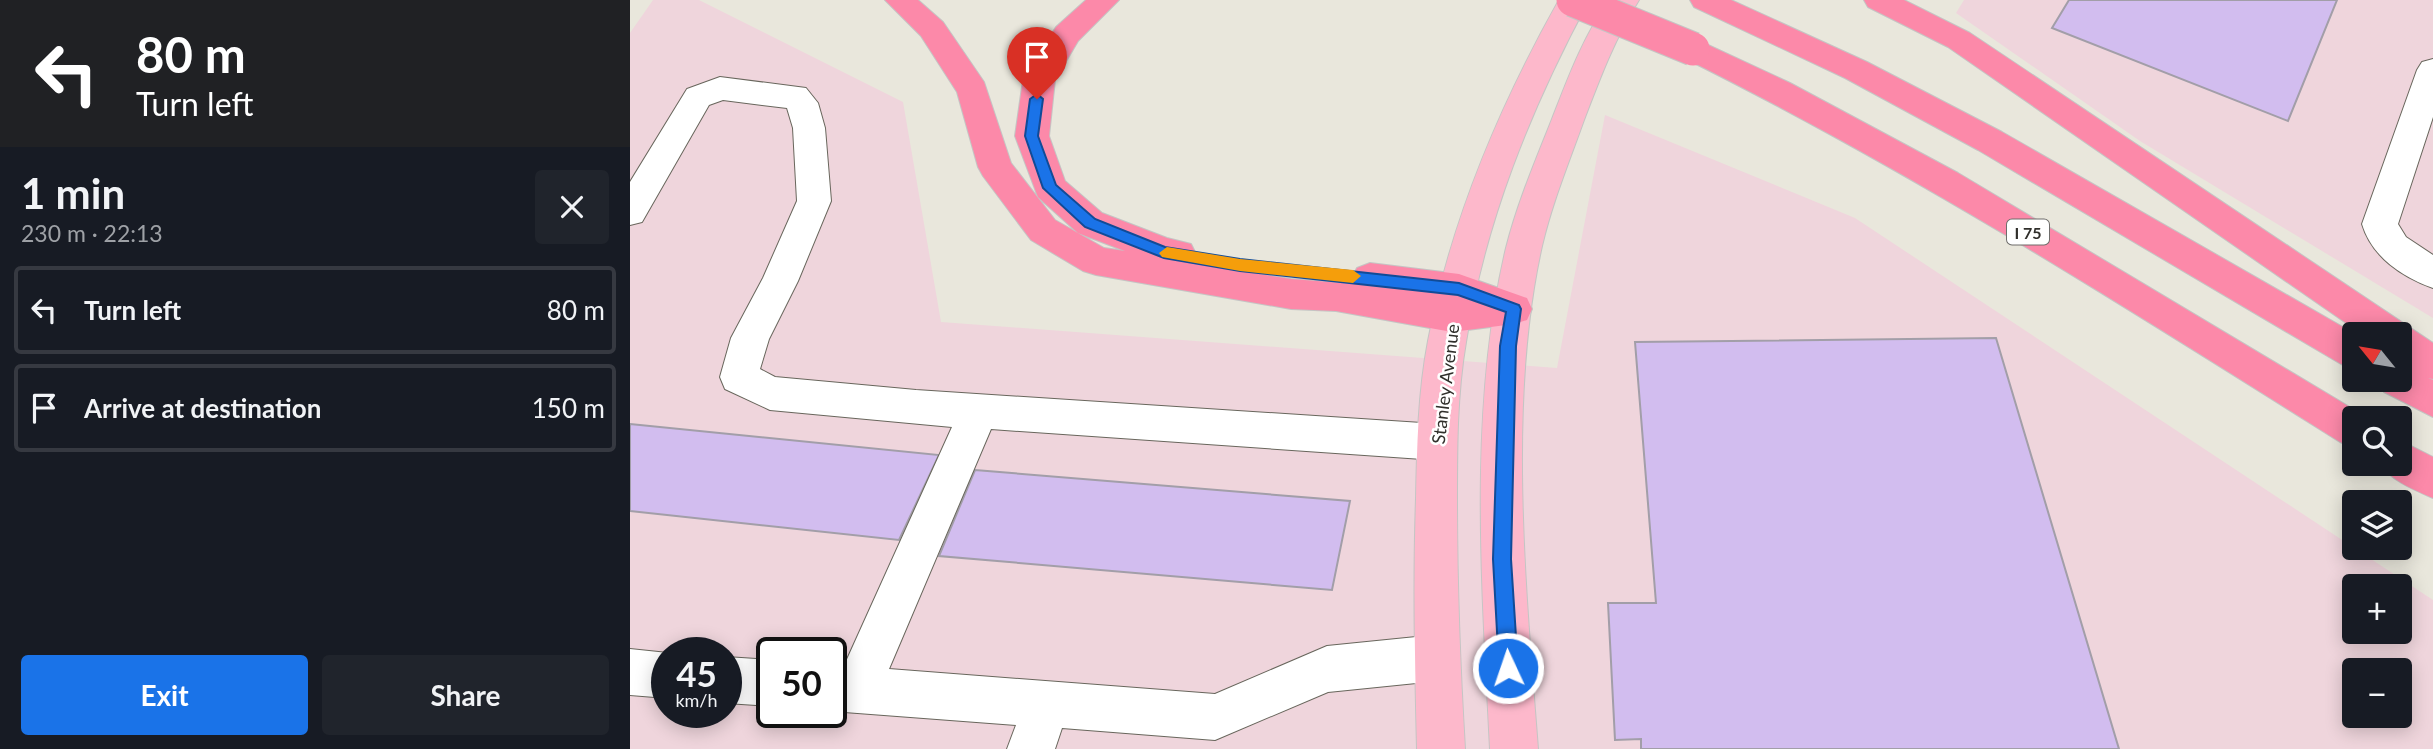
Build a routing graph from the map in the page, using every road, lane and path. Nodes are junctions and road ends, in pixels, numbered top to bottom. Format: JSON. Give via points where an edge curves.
{"nodes":[{"id":1,"x":900,"y":0,"type":"edge"},
{"id":2,"x":1104,"y":0,"type":"edge"},
{"id":3,"x":1573,"y":0,"type":"edge"},
{"id":4,"x":1624,"y":0,"type":"edge"},
{"id":5,"x":1880,"y":0,"type":"edge"},
{"id":6,"x":1711,"y":2,"type":"edge"},
{"id":7,"x":2433,"y":69,"type":"edge"},
{"id":8,"x":630,"y":212,"type":"edge"},
{"id":9,"x":2433,"y":273,"type":"edge"},
{"id":10,"x":1455,"y":303,"type":"junction"},
{"id":11,"x":1514,"y":309,"type":"junction"},
{"id":12,"x":2373,"y":322,"type":"edge"},
{"id":13,"x":2342,"y":346,"type":"edge"},
{"id":14,"x":2412,"y":349,"type":"edge"},
{"id":15,"x":2433,"y":363,"type":"edge"},
{"id":16,"x":2412,"y":388,"type":"edge"},
{"id":17,"x":2433,"y":400,"type":"edge"},
{"id":18,"x":978,"y":411,"type":"junction"},
{"id":19,"x":2342,"y":423,"type":"edge"},
{"id":20,"x":1437,"y":443,"type":"junction"},
{"id":21,"x":2412,"y":466,"type":"edge"},
{"id":22,"x":2433,"y":479,"type":"edge"},
{"id":23,"x":1436,"y":658,"type":"junction"},
{"id":24,"x":630,"y":672,"type":"edge"},
{"id":25,"x":651,"y":674,"type":"edge"},
{"id":26,"x":847,"y":683,"type":"edge"},
{"id":27,"x":847,"y":689,"type":"edge"},
{"id":28,"x":1047,"y":704,"type":"junction"},
{"id":29,"x":1031,"y":749,"type":"edge"},
{"id":30,"x":1441,"y":749,"type":"edge"},
{"id":31,"x":1514,"y":749,"type":"edge"}],
"edges":[{"from":1,"to":10,"type":"highway","via":[[932,29],[974,90],[995,167],[1043,230],[1096,261],[1291,294]]},
{"from":2,"to":10,"type":"highway","via":[[1067,34],[1039,80],[1032,136],[1050,188],[1090,223],[1164,252]]},
{"from":3,"to":10,"type":"main road","name":"Stanley Avenue","via":[[1544,53],[1488,186]]},
{"from":3,"to":19,"type":"highway","number":"I 75","bridge":true,"via":[[1693,49],[1916,164]]},
{"from":4,"to":11,"type":"main road","via":[[1589,64],[1539,195],[1520,264]]},
{"from":5,"to":12,"type":"highway","via":[[1959,40]]},
{"from":6,"to":13,"type":"highway","via":[[1856,70],[1990,141]]},
{"from":7,"to":9,"type":"lane","via":[[2380,224],[2390,245]]},
{"from":8,"to":18,"type":"lane","via":[[698,97],[720,88],[795,96],[802,103],[809,128],[814,201],[750,338],[739,377],[770,393]]},
{"from":10,"to":11,"type":"highway"},
{"from":10,"to":20,"type":"main road","name":"Stanley Avenue"},
{"from":11,"to":31,"type":"main road","via":[[1508,346],[1502,559]]},
{"from":14,"to":15,"type":"highway"},
{"from":16,"to":17,"type":"highway"},
{"from":18,"to":20,"type":"lane"},
{"from":18,"to":26,"type":"lane"},
{"from":20,"to":23,"type":"main road","name":"Stanley Avenue"},
{"from":21,"to":22,"type":"highway"},
{"from":23,"to":28,"type":"lane","via":[[1327,669],[1215,717]]},
{"from":23,"to":30,"type":"main road","name":"Stanley Avenue"},
{"from":24,"to":25,"type":"lane"},
{"from":27,"to":28,"type":"lane"},
{"from":28,"to":29,"type":"lane"}]}
